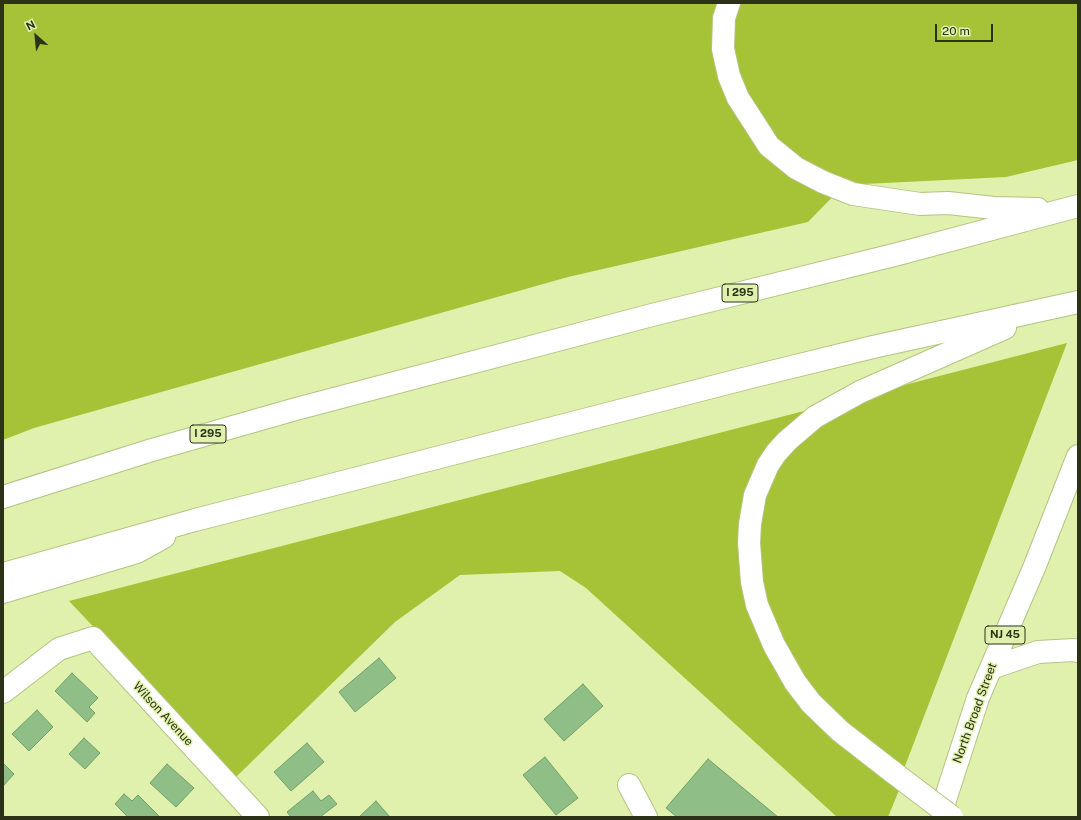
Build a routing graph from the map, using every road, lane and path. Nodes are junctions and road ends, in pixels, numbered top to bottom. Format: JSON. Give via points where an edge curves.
{"nodes":[{"id":1,"x":729,"y":3,"type":"edge"},
{"id":2,"x":1072,"y":208,"type":"edge"},
{"id":3,"x":1078,"y":302,"type":"edge"},
{"id":4,"x":1050,"y":309,"type":"junction"},
{"id":5,"x":415,"y":377,"type":"junction"},
{"id":6,"x":1078,"y":456,"type":"edge"},
{"id":7,"x":3,"y":481,"type":"edge"},
{"id":8,"x":3,"y":497,"type":"edge"},
{"id":9,"x":195,"y":520,"type":"junction"},
{"id":10,"x":3,"y":574,"type":"edge"},
{"id":11,"x":3,"y":592,"type":"edge"},
{"id":12,"x":1078,"y":651,"type":"edge"},
{"id":13,"x":991,"y":668,"type":"junction"},
{"id":14,"x":3,"y":692,"type":"edge"},
{"id":15,"x":629,"y":785,"type":"dead end"},
{"id":16,"x":246,"y":813,"type":"edge"},
{"id":17,"x":646,"y":817,"type":"edge"},
{"id":18,"x":942,"y":817,"type":"edge"},
{"id":19,"x":952,"y":817,"type":"edge"}],
"edges":[{"from":1,"to":2,"type":"main road","via":[[724,18],[723,49],[729,76],[738,98],[769,146],[796,168],[853,194],[920,204],[948,203],[994,208]]},
{"from":2,"to":5,"type":"main road","number":"I 295"},
{"from":3,"to":4,"type":"main road"},
{"from":4,"to":9,"type":"main road","via":[[758,375]]},
{"from":4,"to":19,"type":"main road","bridge":true,"via":[[895,376],[815,417],[787,441],[768,465],[757,490],[750,524],[750,561],[758,605],[774,645],[795,682],[811,703],[840,731]]},
{"from":5,"to":7,"type":"main road","via":[[260,409]]},
{"from":5,"to":8,"type":"main road","number":"I 295","via":[[152,450]]},
{"from":6,"to":13,"type":"main road","name":"North Broad Street","number":"NJ 45"},
{"from":9,"to":10,"type":"main road"},
{"from":9,"to":11,"type":"main road","via":[[137,552]]},
{"from":12,"to":13,"type":"main road","via":[[1038,652]]},
{"from":13,"to":18,"type":"main road","name":"North Broad Street","number":"NJ 45","via":[[945,800]]},
{"from":14,"to":16,"type":"main road","name":"Wilson Avenue","via":[[59,649],[93,638]]},
{"from":15,"to":17,"type":"main road"}]}
